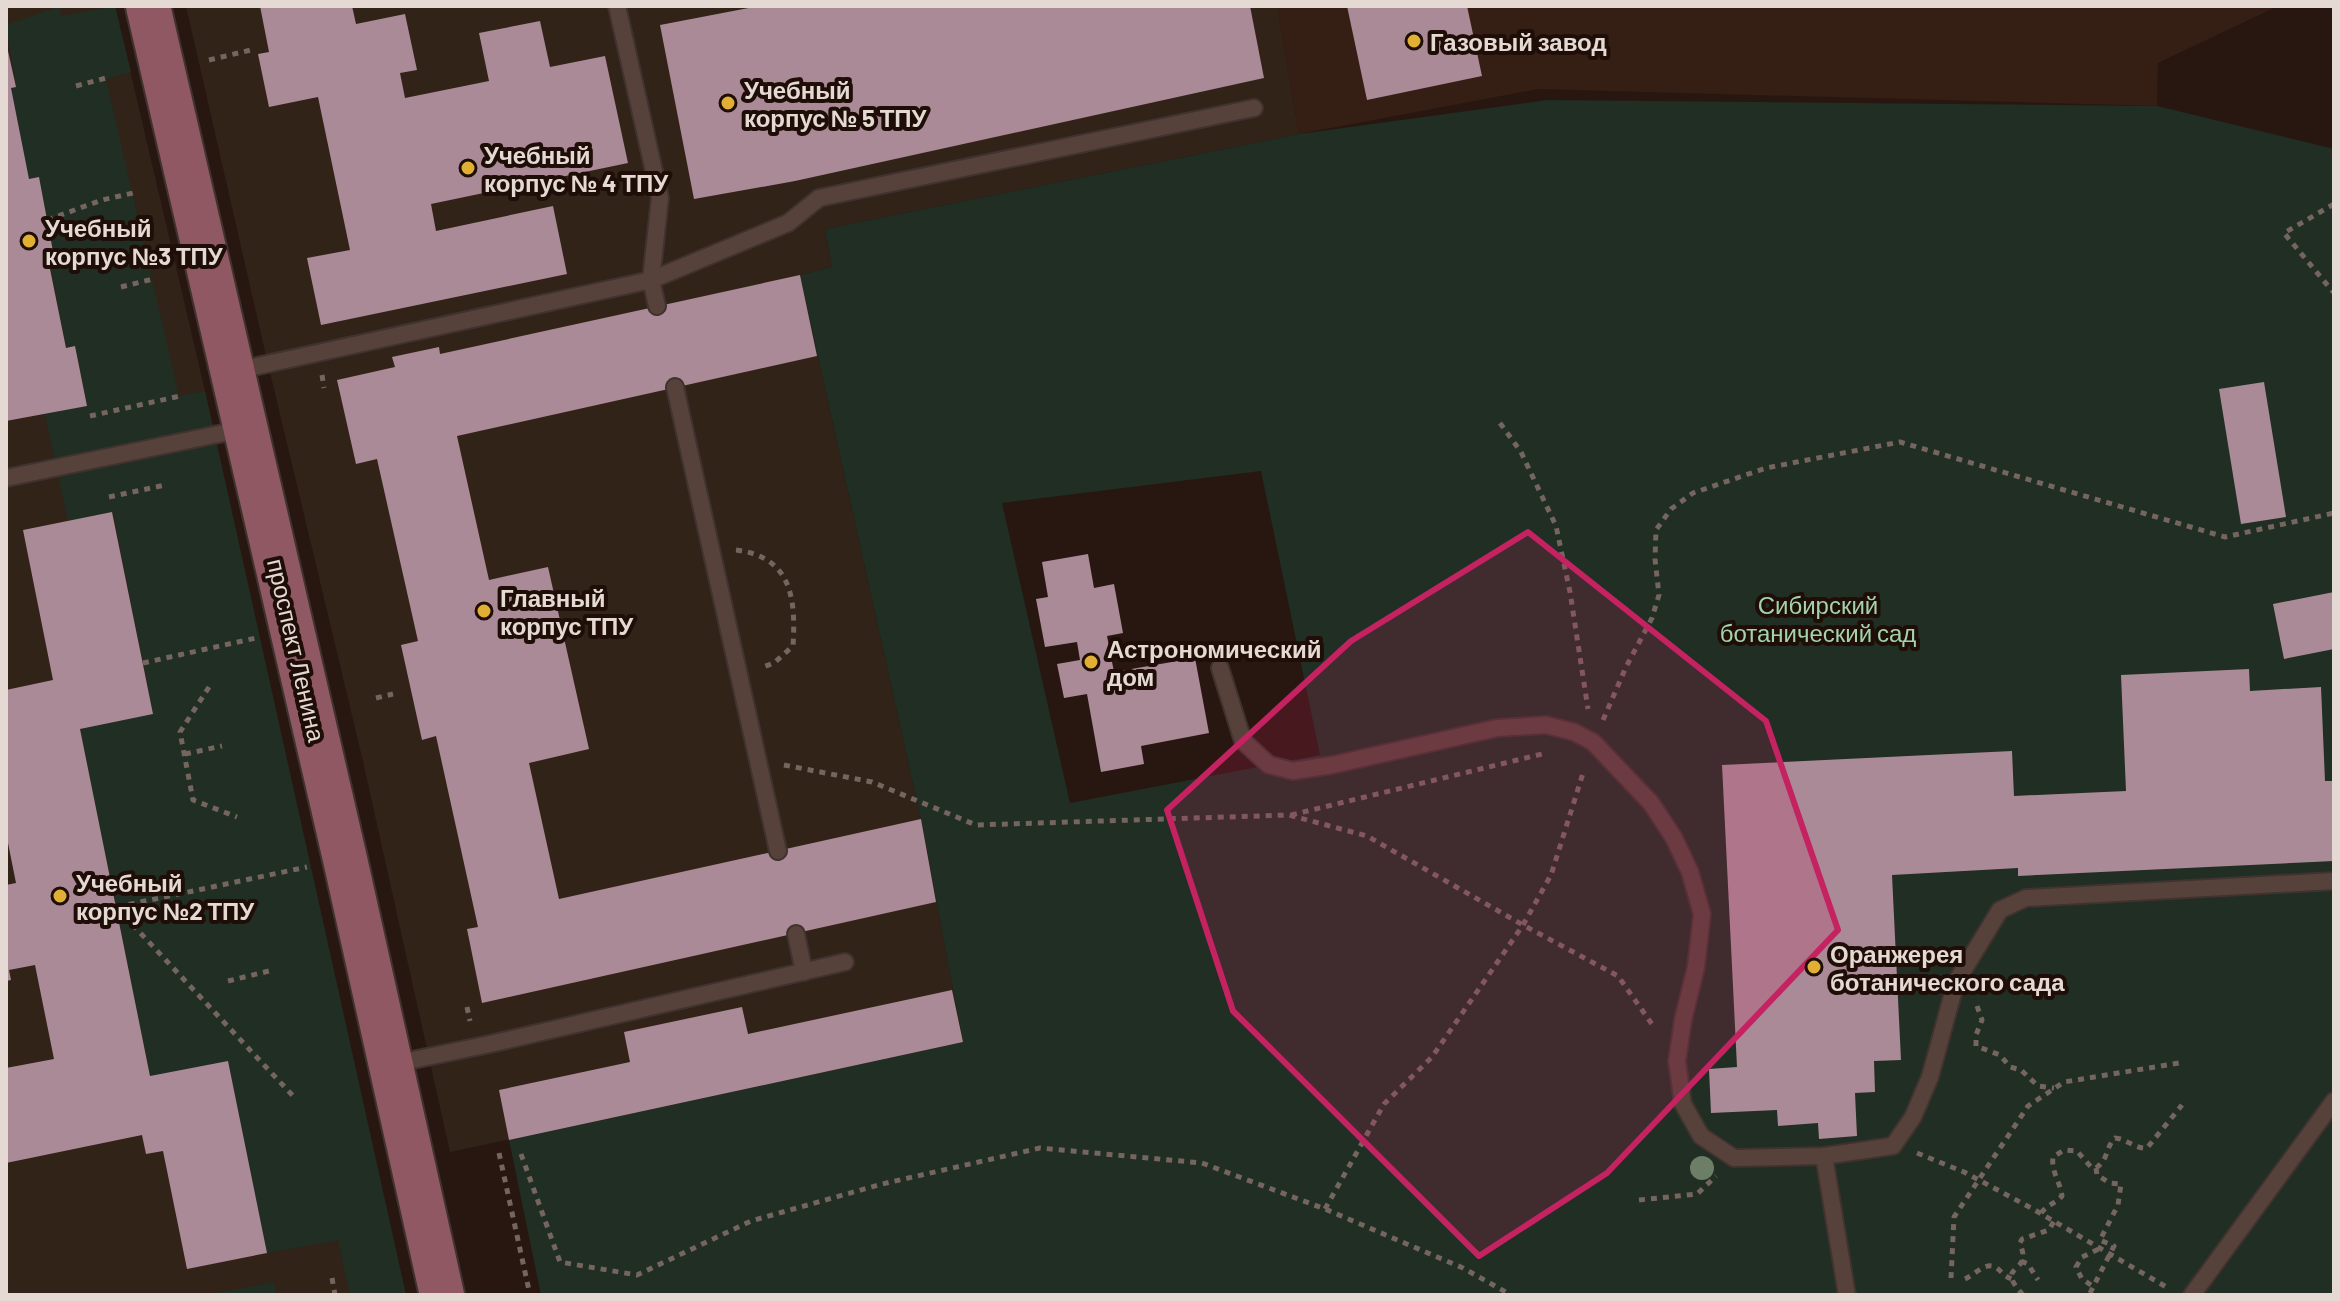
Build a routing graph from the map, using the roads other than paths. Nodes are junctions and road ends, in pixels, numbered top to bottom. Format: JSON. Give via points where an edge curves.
{"nodes":[{"id":1,"x":148,"y":6,"type":"edge"},
{"id":2,"x":617,"y":6,"type":"edge"},
{"id":3,"x":1254,"y":108,"type":"dead end"},
{"id":4,"x":651,"y":280,"type":"junction"},
{"id":5,"x":657,"y":306,"type":"dead end"},
{"id":6,"x":233,"y":372,"type":"junction"},
{"id":7,"x":675,"y":387,"type":"dead end"},
{"id":8,"x":246,"y":429,"type":"junction"},
{"id":9,"x":6,"y":478,"type":"edge"},
{"id":10,"x":1220,"y":668,"type":"dead end"},
{"id":11,"x":778,"y":851,"type":"dead end"},
{"id":12,"x":2334,"y":881,"type":"edge"},
{"id":13,"x":796,"y":934,"type":"dead end"},
{"id":14,"x":845,"y":962,"type":"dead end"},
{"id":15,"x":804,"y":972,"type":"junction"},
{"id":16,"x":392,"y":1064,"type":"junction"},
{"id":17,"x":2334,"y":1101,"type":"edge"},
{"id":18,"x":1824,"y":1156,"type":"junction"},
{"id":19,"x":442,"y":1295,"type":"edge"},
{"id":20,"x":1847,"y":1295,"type":"edge"},
{"id":21,"x":2192,"y":1295,"type":"edge"}],
"edges":[{"from":1,"to":6,"type":"main road","name":"проспект Ленина"},
{"from":2,"to":4,"type":"lane","via":[[660,198]]},
{"from":3,"to":4,"type":"lane","via":[[819,198],[788,223]]},
{"from":4,"to":5,"type":"lane"},
{"from":4,"to":6,"type":"lane"},
{"from":6,"to":8,"type":"main road","name":"проспект Ленина"},
{"from":7,"to":11,"type":"lane"},
{"from":8,"to":9,"type":"lane"},
{"from":8,"to":16,"type":"main road","name":"проспект Ленина"},
{"from":10,"to":18,"type":"lane","via":[[1243,741],[1269,765],[1293,771],[1497,728],[1546,725],[1593,742],[1651,803],[1674,838],[1702,914],[1677,1061],[1683,1104],[1701,1136],[1734,1158]]},
{"from":12,"to":18,"type":"lane","via":[[2026,898],[2000,910],[1956,982],[1930,1077],[1893,1146]]},
{"from":13,"to":15,"type":"lane"},
{"from":14,"to":15,"type":"lane"},
{"from":15,"to":16,"type":"lane"},
{"from":16,"to":19,"type":"main road","name":"проспект Ленина"},
{"from":17,"to":21,"type":"lane"},
{"from":18,"to":20,"type":"lane"}]}
